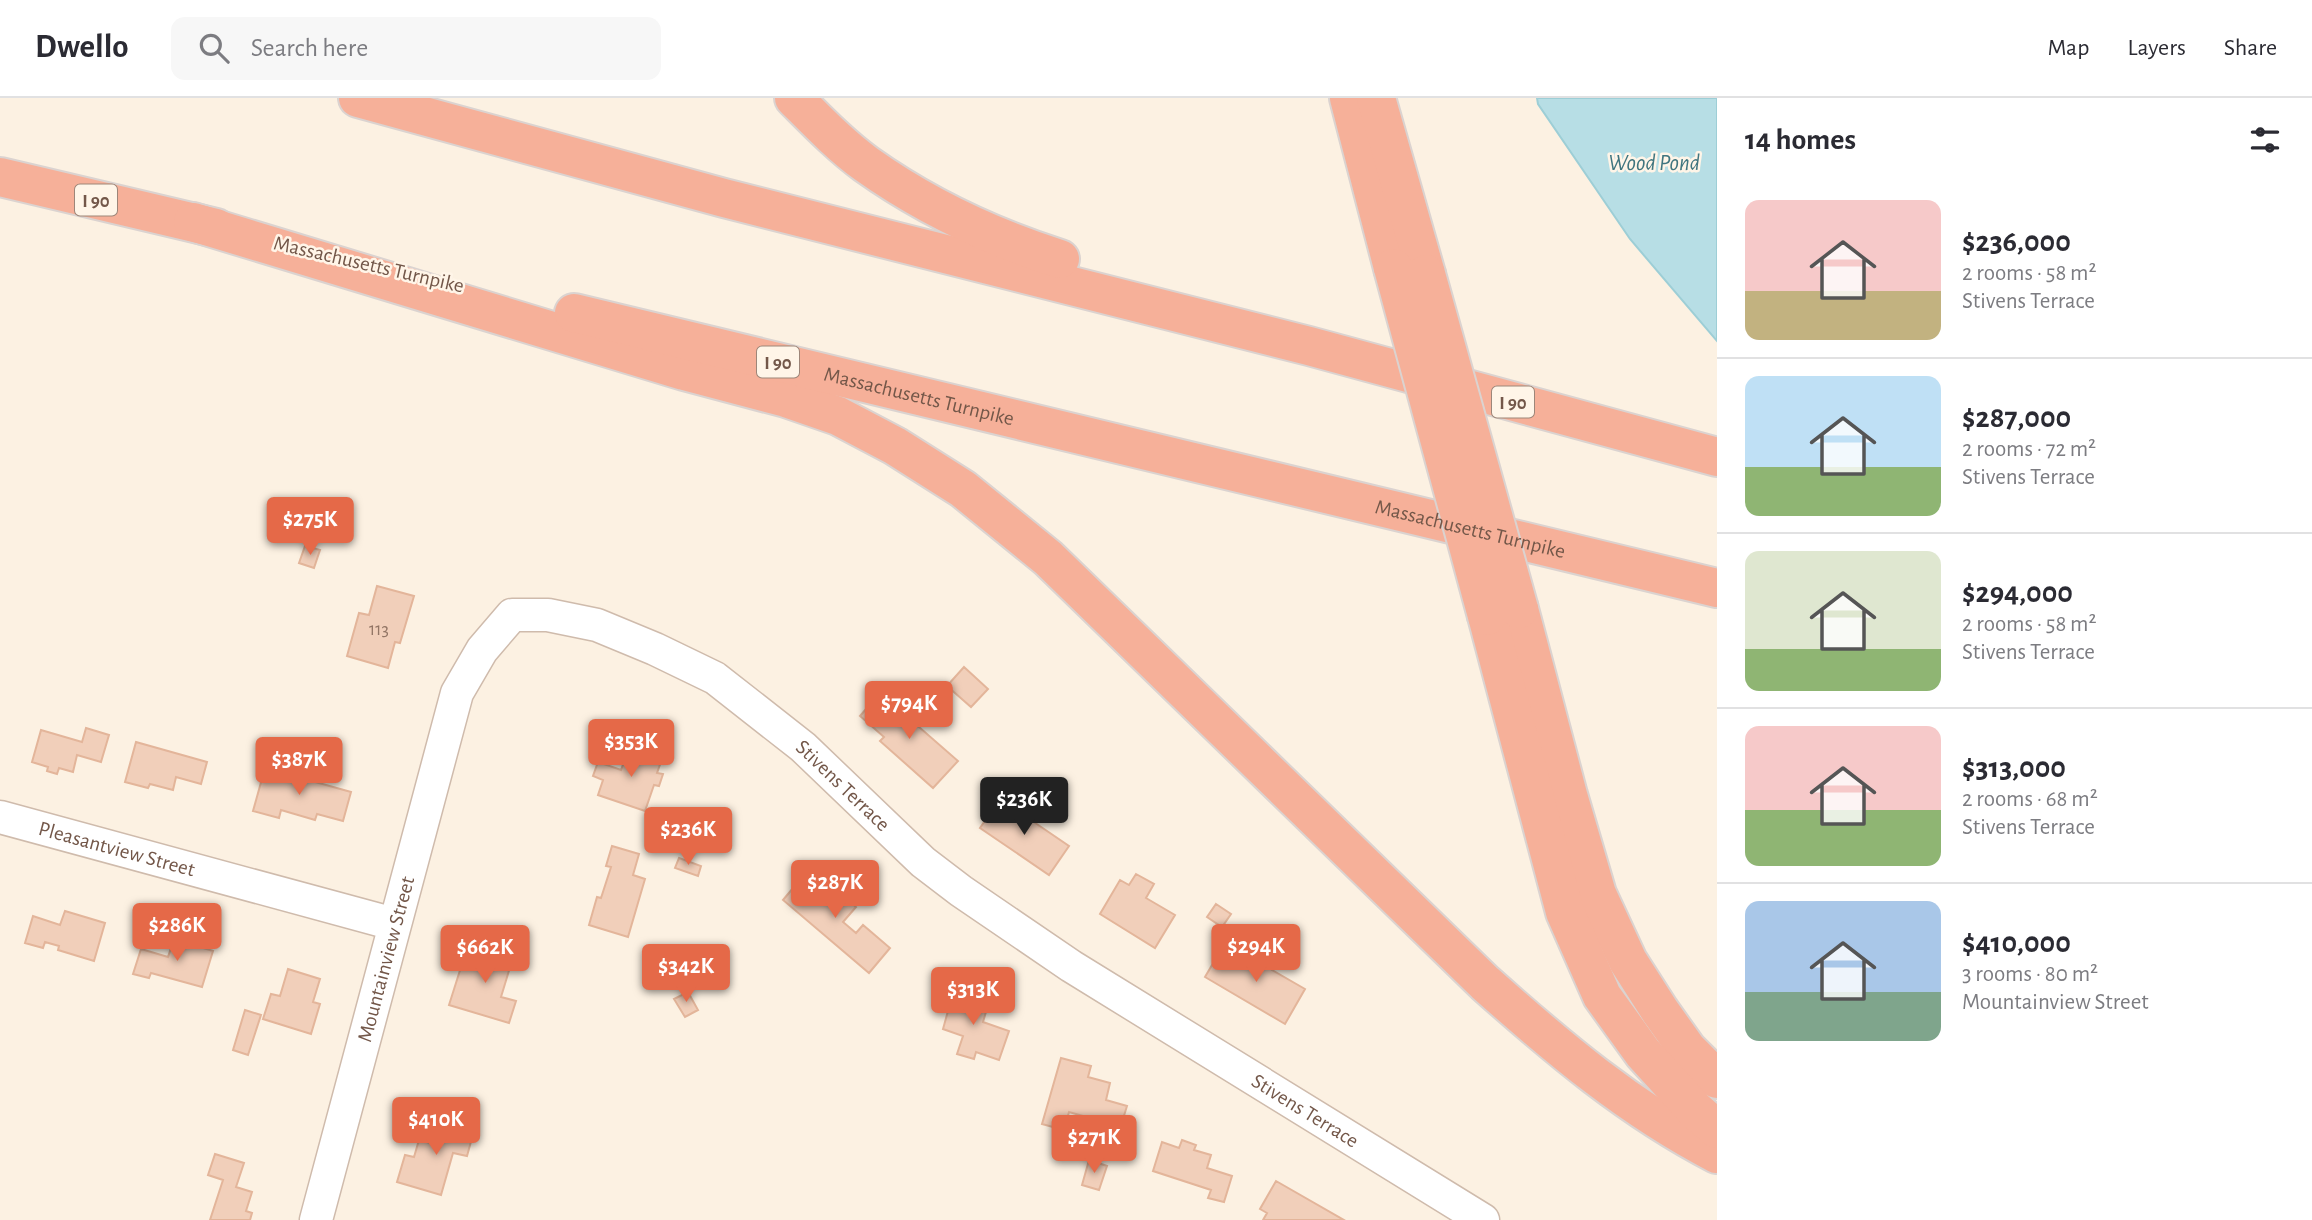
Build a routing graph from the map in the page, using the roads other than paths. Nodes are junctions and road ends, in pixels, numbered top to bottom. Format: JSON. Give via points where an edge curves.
{"nodes":[{"id":1,"x":358,"y":98,"type":"edge"},
{"id":2,"x":794,"y":98,"type":"edge"},
{"id":3,"x":1349,"y":98,"type":"edge"},
{"id":4,"x":1376,"y":98,"type":"edge"},
{"id":5,"x":0,"y":177,"type":"edge"},
{"id":6,"x":193,"y":222,"type":"junction"},
{"id":7,"x":1410,"y":271,"type":"junction"},
{"id":8,"x":1309,"y":346,"type":"junction"},
{"id":9,"x":1717,"y":457,"type":"edge"},
{"id":10,"x":1717,"y":588,"type":"edge"},
{"id":11,"x":1503,"y":612,"type":"junction"},
{"id":12,"x":456,"y":698,"type":"joint"},
{"id":13,"x":0,"y":817,"type":"edge"},
{"id":14,"x":394,"y":924,"type":"junction"},
{"id":15,"x":1717,"y":1079,"type":"edge"},
{"id":16,"x":1717,"y":1129,"type":"edge"},
{"id":17,"x":1717,"y":1154,"type":"edge"},
{"id":18,"x":316,"y":1220,"type":"edge"},
{"id":19,"x":1483,"y":1220,"type":"edge"}],
"edges":[{"from":1,"to":8,"type":"highway","number":"I 90","via":[[724,198]]},
{"from":2,"to":8,"type":"highway","via":[[864,163],[929,204],[1001,239],[1077,265],[1155,283]]},
{"from":3,"to":7,"type":"highway"},
{"from":4,"to":7,"type":"highway"},
{"from":5,"to":6,"type":"highway","name":"Massachusetts Turnpike","number":"I 90"},
{"from":6,"to":10,"type":"highway","name":"Massachusetts Turnpike","number":"I 90"},
{"from":6,"to":17,"type":"highway","via":[[786,398],[838,416],[895,446],[963,489],[1048,558],[1485,983],[1558,1047],[1674,1132]]},
{"from":7,"to":11,"type":"highway","bridge":true},
{"from":8,"to":9,"type":"highway","number":"I 90"},
{"from":11,"to":15,"type":"highway","via":[[1568,795],[1597,894],[1628,961],[1660,1011],[1686,1049]]},
{"from":11,"to":16,"type":"highway","via":[[1565,912],[1602,996],[1643,1053]]},
{"from":12,"to":14,"type":"street","name":"Mountainview Street"},
{"from":12,"to":19,"type":"street","name":"Stivens Terrace","via":[[482,650],[512,615],[548,615],[597,625],[715,678],[803,747],[923,862],[961,891],[1071,966]]},
{"from":13,"to":14,"type":"street","name":"Pleasantview Street"},
{"from":14,"to":18,"type":"street","name":"Mountainview Street"}]}
